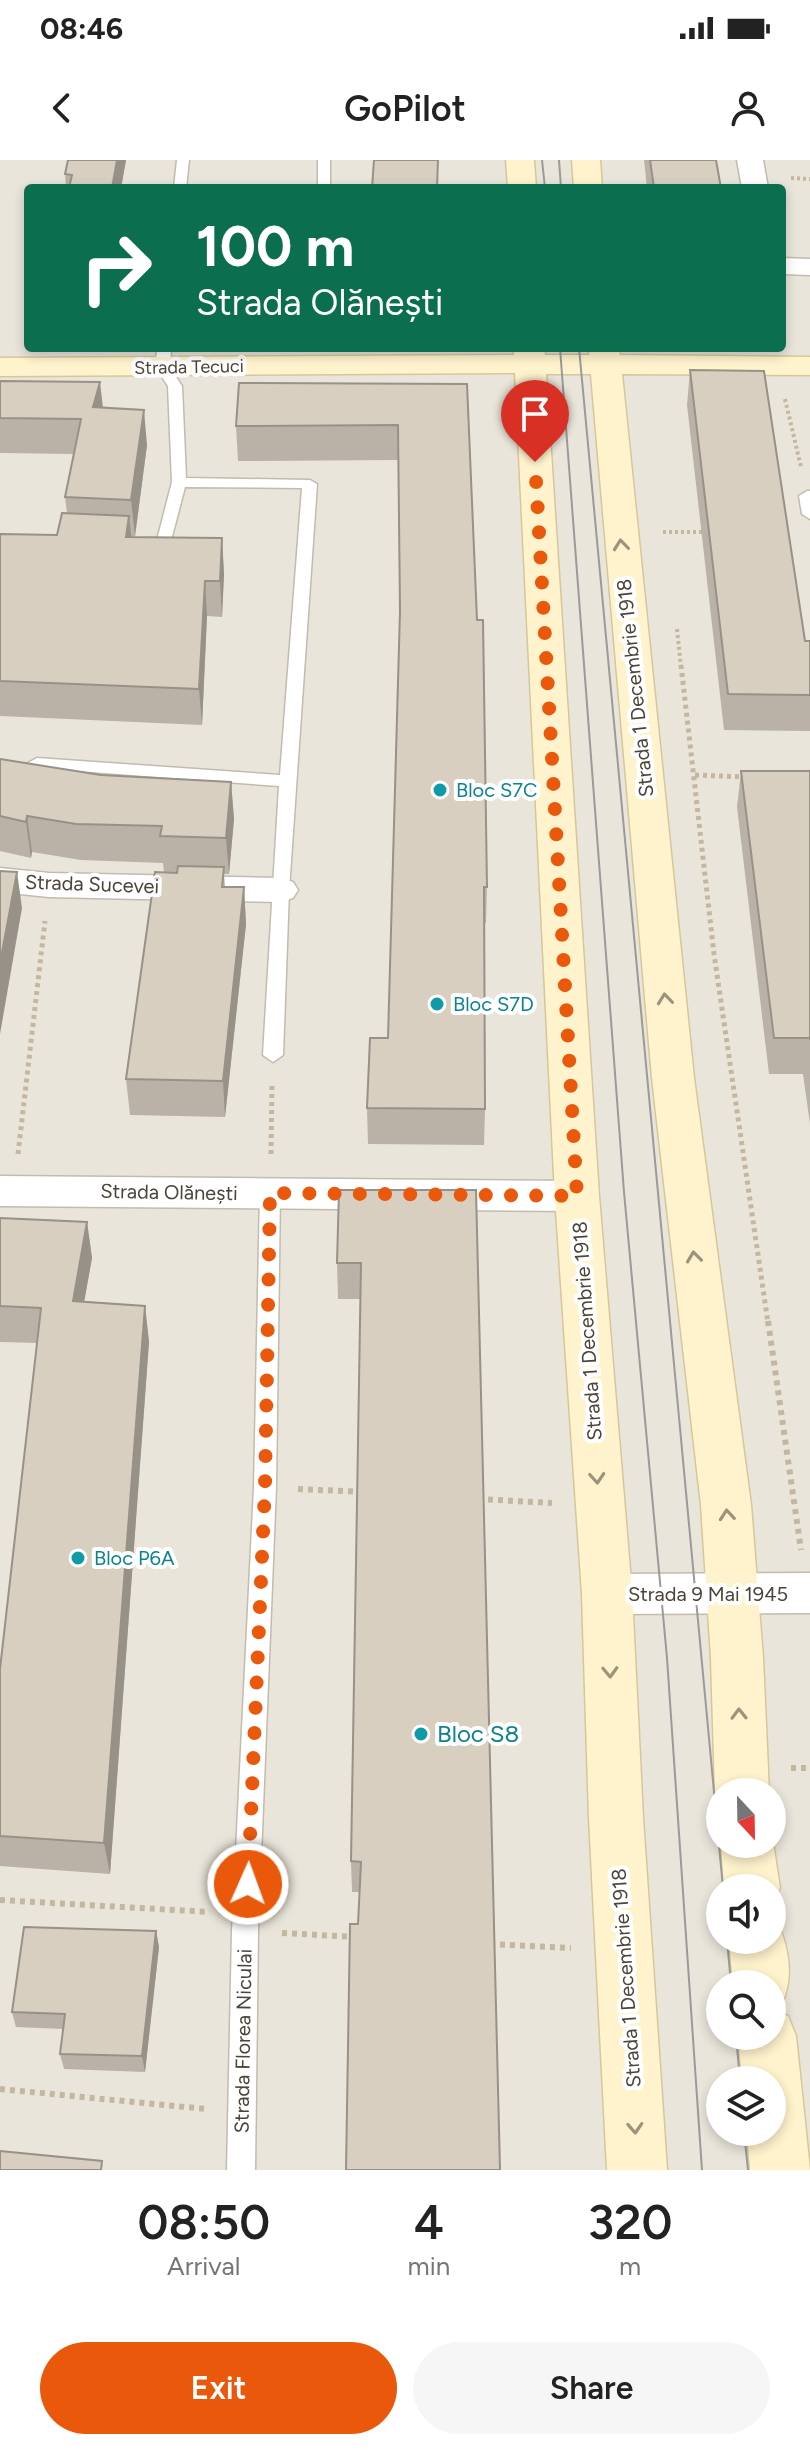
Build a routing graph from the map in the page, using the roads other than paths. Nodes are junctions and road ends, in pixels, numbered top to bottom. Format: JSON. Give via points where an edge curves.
{"nodes":[{"id":1,"x":183,"y":160,"type":"edge"},
{"id":2,"x":324,"y":160,"type":"edge"},
{"id":3,"x":520,"y":160,"type":"edge"},
{"id":4,"x":586,"y":160,"type":"edge"},
{"id":5,"x":750,"y":160,"type":"edge"},
{"id":6,"x":180,"y":184,"type":"edge"},
{"id":7,"x":324,"y":184,"type":"edge"},
{"id":8,"x":522,"y":184,"type":"edge"},
{"id":9,"x":588,"y":184,"type":"edge"},
{"id":10,"x":754,"y":184,"type":"edge"},
{"id":11,"x":786,"y":266,"type":"edge"},
{"id":12,"x":810,"y":267,"type":"edge"},
{"id":13,"x":529,"y":357,"type":"edge"},
{"id":14,"x":605,"y":357,"type":"edge"},
{"id":15,"x":163,"y":358,"type":"edge"},
{"id":16,"x":810,"y":366,"type":"edge"},
{"id":17,"x":0,"y":367,"type":"edge"},
{"id":18,"x":179,"y":482,"type":"junction"},
{"id":19,"x":808,"y":496,"type":"edge"},
{"id":20,"x":810,"y":514,"type":"edge"},
{"id":21,"x":134,"y":543,"type":"edge"},
{"id":22,"x":37,"y":763,"type":"edge"},
{"id":23,"x":287,"y":781,"type":"junction"},
{"id":24,"x":0,"y":880,"type":"edge"},
{"id":25,"x":280,"y":890,"type":"junction"},
{"id":26,"x":273,"y":1055,"type":"road end"},
{"id":27,"x":7,"y":1191,"type":"edge"},
{"id":28,"x":270,"y":1193,"type":"junction"},
{"id":29,"x":577,"y":1196,"type":"junction"},
{"id":30,"x":733,"y":1593,"type":"junction"},
{"id":31,"x":809,"y":1593,"type":"edge"},
{"id":32,"x":607,"y":1594,"type":"junction"},
{"id":33,"x":741,"y":1778,"type":"edge"},
{"id":34,"x":778,"y":2146,"type":"edge"},
{"id":35,"x":241,"y":2170,"type":"edge"},
{"id":36,"x":637,"y":2170,"type":"edge"},
{"id":37,"x":780,"y":2170,"type":"edge"}],
"edges":[{"from":1,"to":6,"type":"lane"},
{"from":2,"to":7,"type":"lane"},
{"from":3,"to":8,"type":"main road"},
{"from":4,"to":9,"type":"main road"},
{"from":5,"to":10,"type":"street"},
{"from":11,"to":12,"type":"street"},
{"from":13,"to":14,"type":"main road","name":"Strada Tecuci"},
{"from":13,"to":15,"type":"main road","name":"Strada Tecuci","via":[[333,363]]},
{"from":13,"to":29,"type":"main road","name":"Strada 1 Decembrie 1918"},
{"from":14,"to":16,"type":"main road","name":"Strada Tecuci"},
{"from":30,"to":14,"type":"main road","name":"Strada 1 Decembrie 1918","one_way":true,"via":[[673,1078]]},
{"from":15,"to":17,"type":"main road","name":"Strada Tecuci"},
{"from":15,"to":18,"type":"lane","via":[[175,386]]},
{"from":18,"to":21,"type":"lane","via":[[164,545]]},
{"from":18,"to":23,"type":"lane","via":[[310,484]]},
{"from":19,"to":20,"type":"lane"},
{"from":22,"to":23,"type":"lane"},
{"from":23,"to":25,"type":"lane"},
{"from":24,"to":25,"type":"street","name":"Strada Sucevei"},
{"from":25,"to":26,"type":"lane"},
{"from":27,"to":28,"type":"street","name":"Strada Olănești"},
{"from":28,"to":29,"type":"street","name":"Strada Olănești"},
{"from":28,"to":35,"type":"lane","name":"Strada Florea Niculai"},
{"from":29,"to":32,"type":"main road","name":"Strada 1 Decembrie 1918","one_way":true},
{"from":30,"to":31,"type":"street","name":"Strada 9 Mai 1945"},
{"from":30,"to":32,"type":"street","name":"Strada 9 Mai 1945"},
{"from":33,"to":30,"type":"main road","name":"Strada 1 Decembrie 1918","one_way":true},
{"from":32,"to":36,"type":"main road","name":"Strada 1 Decembrie 1918","one_way":true},
{"from":34,"to":37,"type":"main road"}]}
